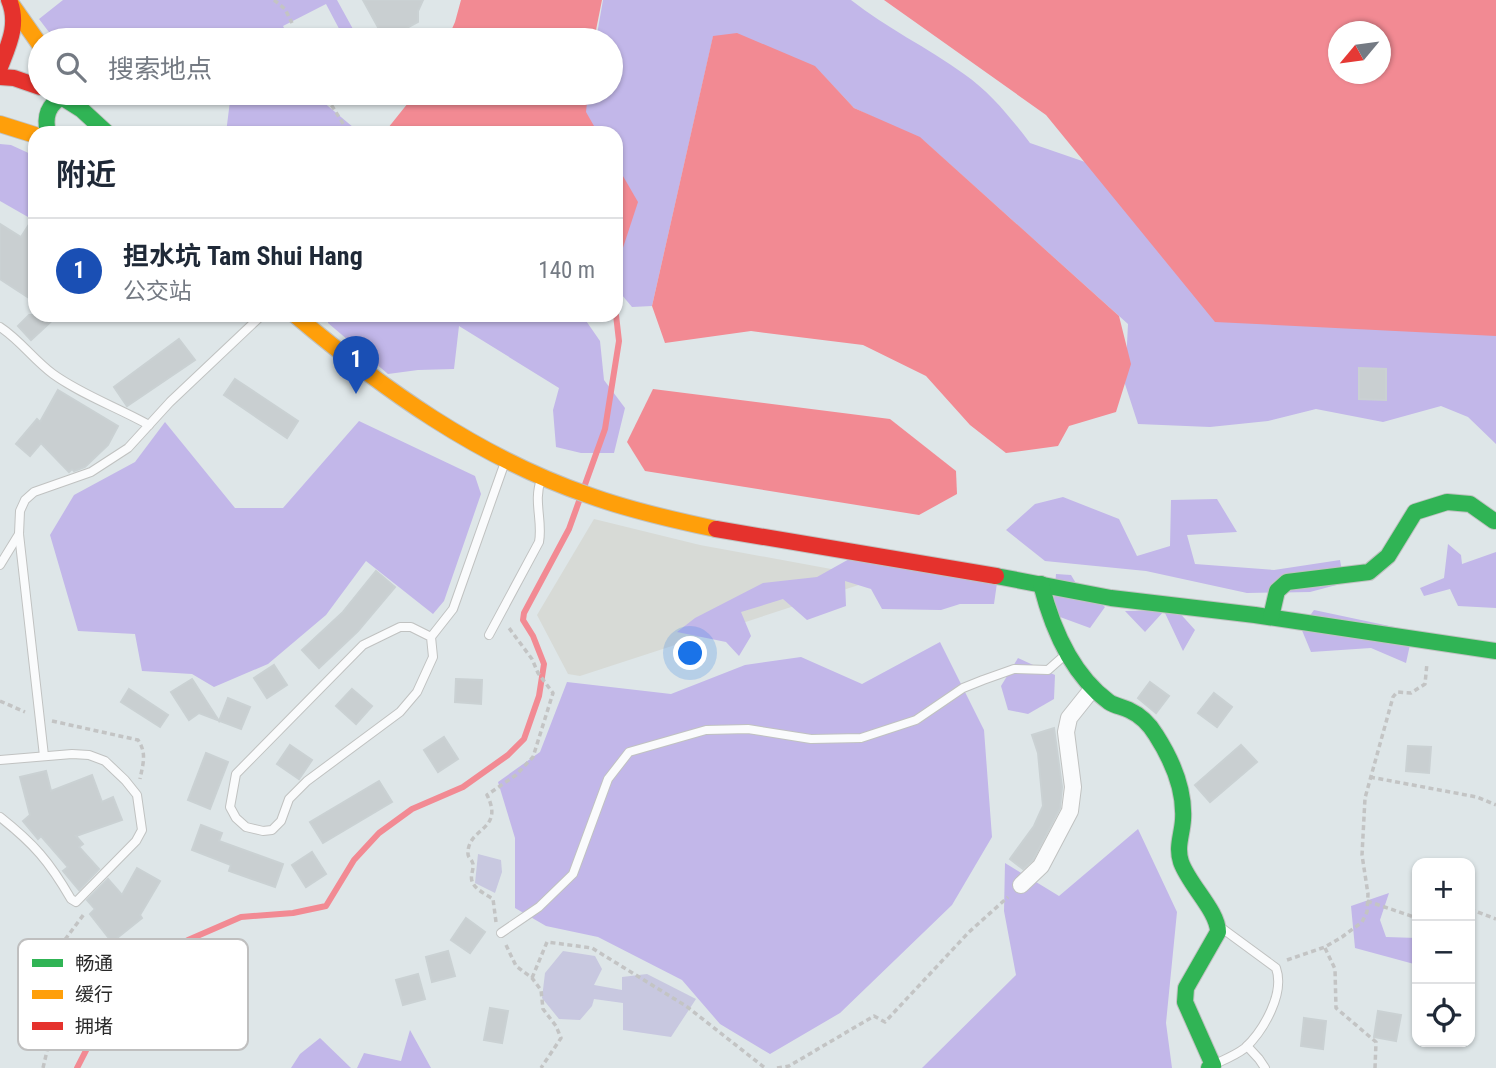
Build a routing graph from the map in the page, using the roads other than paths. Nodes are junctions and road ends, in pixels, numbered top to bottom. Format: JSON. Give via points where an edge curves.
{"nodes":[{"id":1,"x":9,"y":0,"type":"edge"},
{"id":2,"x":28,"y":28,"type":"edge"},
{"id":3,"x":0,"y":67,"type":"edge"},
{"id":4,"x":0,"y":77,"type":"edge"},
{"id":5,"x":28,"y":83,"type":"edge"},
{"id":6,"x":51,"y":105,"type":"edge"},
{"id":7,"x":77,"y":105,"type":"edge"},
{"id":8,"x":0,"y":124,"type":"edge"},
{"id":9,"x":46,"y":126,"type":"edge"},
{"id":10,"x":100,"y":126,"type":"edge"},
{"id":11,"x":28,"y":133,"type":"edge"},
{"id":12,"x":255,"y":322,"type":"edge"},
{"id":13,"x":303,"y":322,"type":"edge"},
{"id":14,"x":0,"y":327,"type":"edge"},
{"id":15,"x":149,"y":425,"type":"junction"},
{"id":16,"x":506,"y":460,"type":"junction"},
{"id":17,"x":542,"y":476,"type":"junction"},
{"id":18,"x":1494,"y":521,"type":"dead end"},
{"id":19,"x":19,"y":534,"type":"junction"},
{"id":20,"x":0,"y":565,"type":"edge"},
{"id":21,"x":1041,"y":584,"type":"junction"},
{"id":22,"x":1271,"y":617,"type":"junction"},
{"id":23,"x":489,"y":635,"type":"dead end"},
{"id":24,"x":431,"y":636,"type":"junction"},
{"id":25,"x":1496,"y":651,"type":"edge"},
{"id":26,"x":1067,"y":653,"type":"junction"},
{"id":27,"x":1093,"y":688,"type":"junction"},
{"id":28,"x":44,"y":756,"type":"junction"},
{"id":29,"x":0,"y":760,"type":"edge"},
{"id":30,"x":0,"y":817,"type":"edge"},
{"id":31,"x":1021,"y":885,"type":"road end"},
{"id":32,"x":1218,"y":923,"type":"junction"},
{"id":33,"x":501,"y":933,"type":"road end"},
{"id":34,"x":1247,"y":1046,"type":"junction"},
{"id":35,"x":1211,"y":1066,"type":"edge"},
{"id":36,"x":1265,"y":1068,"type":"edge"}],
"edges":[{"from":1,"to":2,"type":"main road"},
{"from":1,"to":3,"type":"main road","via":[[14,25]]},
{"from":4,"to":5,"type":"main road"},
{"from":6,"to":9,"type":"main road"},
{"from":7,"to":10,"type":"main road"},
{"from":8,"to":11,"type":"main road"},
{"from":12,"to":15,"type":"lane"},
{"from":13,"to":16,"type":"main road","via":[[403,400]]},
{"from":14,"to":15,"type":"lane","via":[[52,373]]},
{"from":15,"to":19,"type":"lane","via":[[128,448],[91,472],[24,499]]},
{"from":16,"to":17,"type":"main road"},
{"from":16,"to":24,"type":"lane","via":[[453,609]]},
{"from":17,"to":21,"type":"main road","via":[[595,498],[702,527]]},
{"from":17,"to":23,"type":"lane","via":[[537,491],[539,542]]},
{"from":18,"to":22,"type":"main road","via":[[1470,504],[1447,502],[1415,512],[1388,556],[1368,572],[1287,582],[1277,591]]},
{"from":19,"to":20,"type":"lane"},
{"from":19,"to":28,"type":"lane"},
{"from":21,"to":22,"type":"main road","via":[[1112,598]]},
{"from":21,"to":26,"type":"main road"},
{"from":22,"to":25,"type":"main road"},
{"from":24,"to":24,"type":"lane","via":[[433,657],[417,692],[400,712],[307,781],[289,799],[281,821],[272,830],[246,827],[236,818],[230,807],[236,774],[363,645],[400,627]]},
{"from":26,"to":27,"type":"main road"},
{"from":26,"to":33,"type":"lane","via":[[1048,670],[1014,669],[983,680],[916,720],[861,738],[811,739],[748,729],[706,730],[629,752],[608,779],[573,874],[539,907]]},
{"from":27,"to":31,"type":"street","via":[[1069,718],[1066,732],[1073,787],[1070,811],[1041,866]]},
{"from":27,"to":32,"type":"main road","via":[[1113,704],[1132,710],[1158,738],[1184,805],[1178,851],[1182,867]]},
{"from":28,"to":29,"type":"lane"},
{"from":28,"to":30,"type":"lane","via":[[89,755],[105,761],[137,794],[142,830],[136,841],[76,902],[51,865]]},
{"from":32,"to":34,"type":"lane","via":[[1276,968],[1279,978],[1266,1020]]},
{"from":32,"to":35,"type":"main road","via":[[1218,932],[1186,988],[1185,1002]]},
{"from":34,"to":35,"type":"lane"},
{"from":34,"to":36,"type":"lane"}]}
